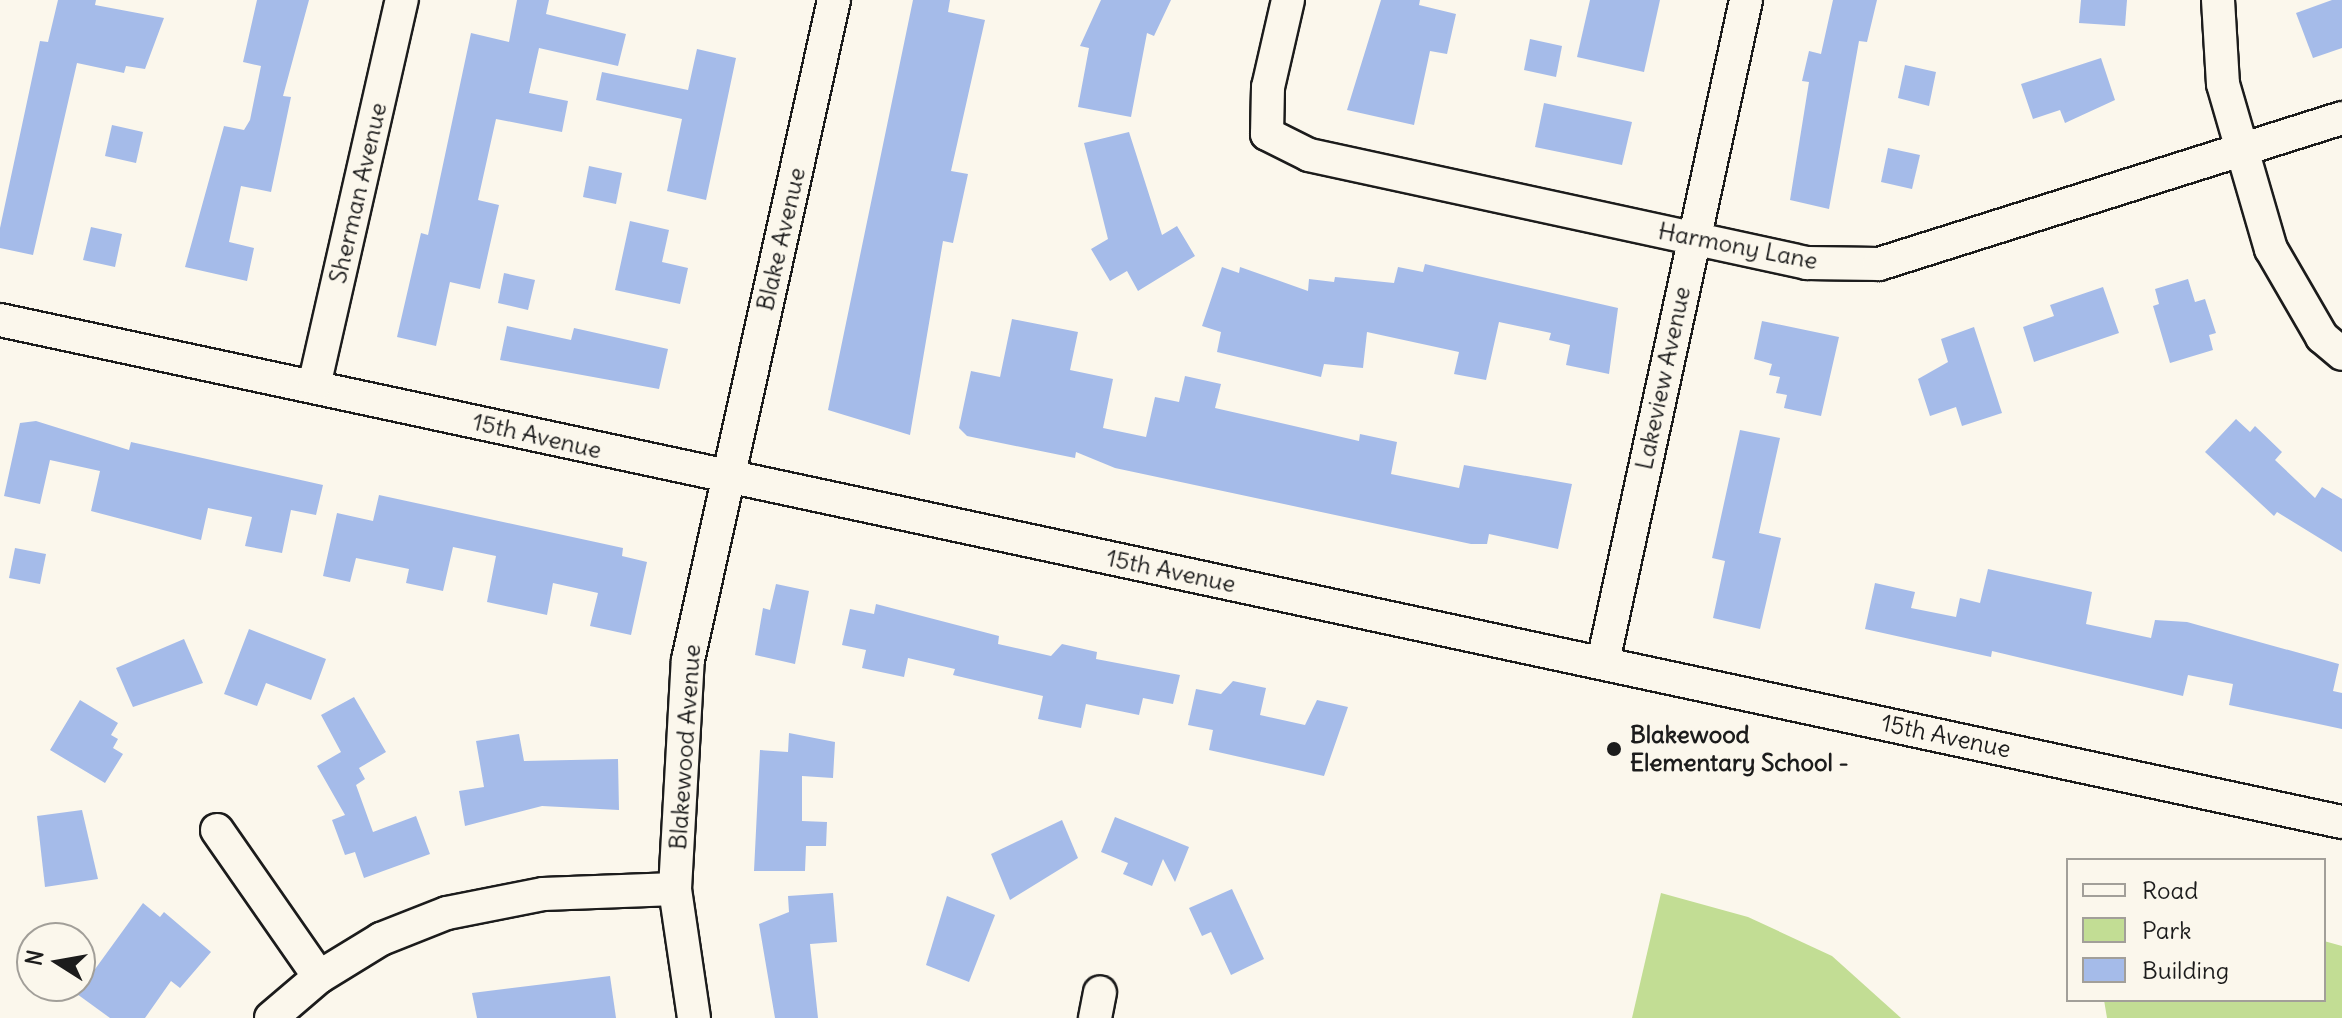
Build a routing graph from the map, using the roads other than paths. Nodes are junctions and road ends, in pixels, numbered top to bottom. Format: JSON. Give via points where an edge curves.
{"nodes":[{"id":1,"x":402,"y":0,"type":"edge"},
{"id":2,"x":834,"y":0,"type":"edge"},
{"id":3,"x":1288,"y":0,"type":"edge"},
{"id":4,"x":1746,"y":0,"type":"edge"},
{"id":5,"x":2218,"y":0,"type":"edge"},
{"id":6,"x":2342,"y":118,"type":"edge"},
{"id":7,"x":2242,"y":152,"type":"junction"},
{"id":8,"x":1693,"y":239,"type":"junction"},
{"id":9,"x":0,"y":320,"type":"edge"},
{"id":10,"x":2342,"y":354,"type":"edge"},
{"id":11,"x":314,"y":386,"type":"junction"},
{"id":12,"x":727,"y":478,"type":"junction"},
{"id":13,"x":1603,"y":662,"type":"junction"},
{"id":14,"x":2342,"y":822,"type":"edge"},
{"id":15,"x":217,"y":830,"type":"dead end"},
{"id":16,"x":675,"y":889,"type":"junction"},
{"id":17,"x":319,"y":977,"type":"junction"},
{"id":18,"x":271,"y":1018,"type":"edge"},
{"id":19,"x":694,"y":1018,"type":"edge"}],
"edges":[{"from":1,"to":11,"type":"street","name":"Sherman Avenue"},
{"from":2,"to":12,"type":"street","name":"Blake Avenue"},
{"from":3,"to":8,"type":"street","name":"Harmony Lane","via":[[1268,87],[1267,134],[1309,155]]},
{"from":4,"to":8,"type":"street","name":"Lakeview Avenue"},
{"from":5,"to":7,"type":"street","via":[[2223,84]]},
{"from":6,"to":7,"type":"street","name":"Harmony Lane"},
{"from":7,"to":8,"type":"street","name":"Harmony Lane","via":[[1879,264],[1807,263]]},
{"from":7,"to":10,"type":"street","via":[[2271,249],[2322,337]]},
{"from":8,"to":13,"type":"street","name":"Lakeview Avenue"},
{"from":9,"to":11,"type":"street","name":"15th Avenue"},
{"from":11,"to":12,"type":"street","name":"15th Avenue"},
{"from":12,"to":13,"type":"street","name":"15th Avenue"},
{"from":12,"to":16,"type":"street","name":"Blakewood Avenue","via":[[688,660]]},
{"from":13,"to":14,"type":"street","name":"15th Avenue"},
{"from":15,"to":17,"type":"street"},
{"from":16,"to":17,"type":"street","via":[[543,894],[447,913],[381,939]]},
{"from":16,"to":19,"type":"street","name":"Blakewood Avenue"},
{"from":17,"to":18,"type":"street"}]}
